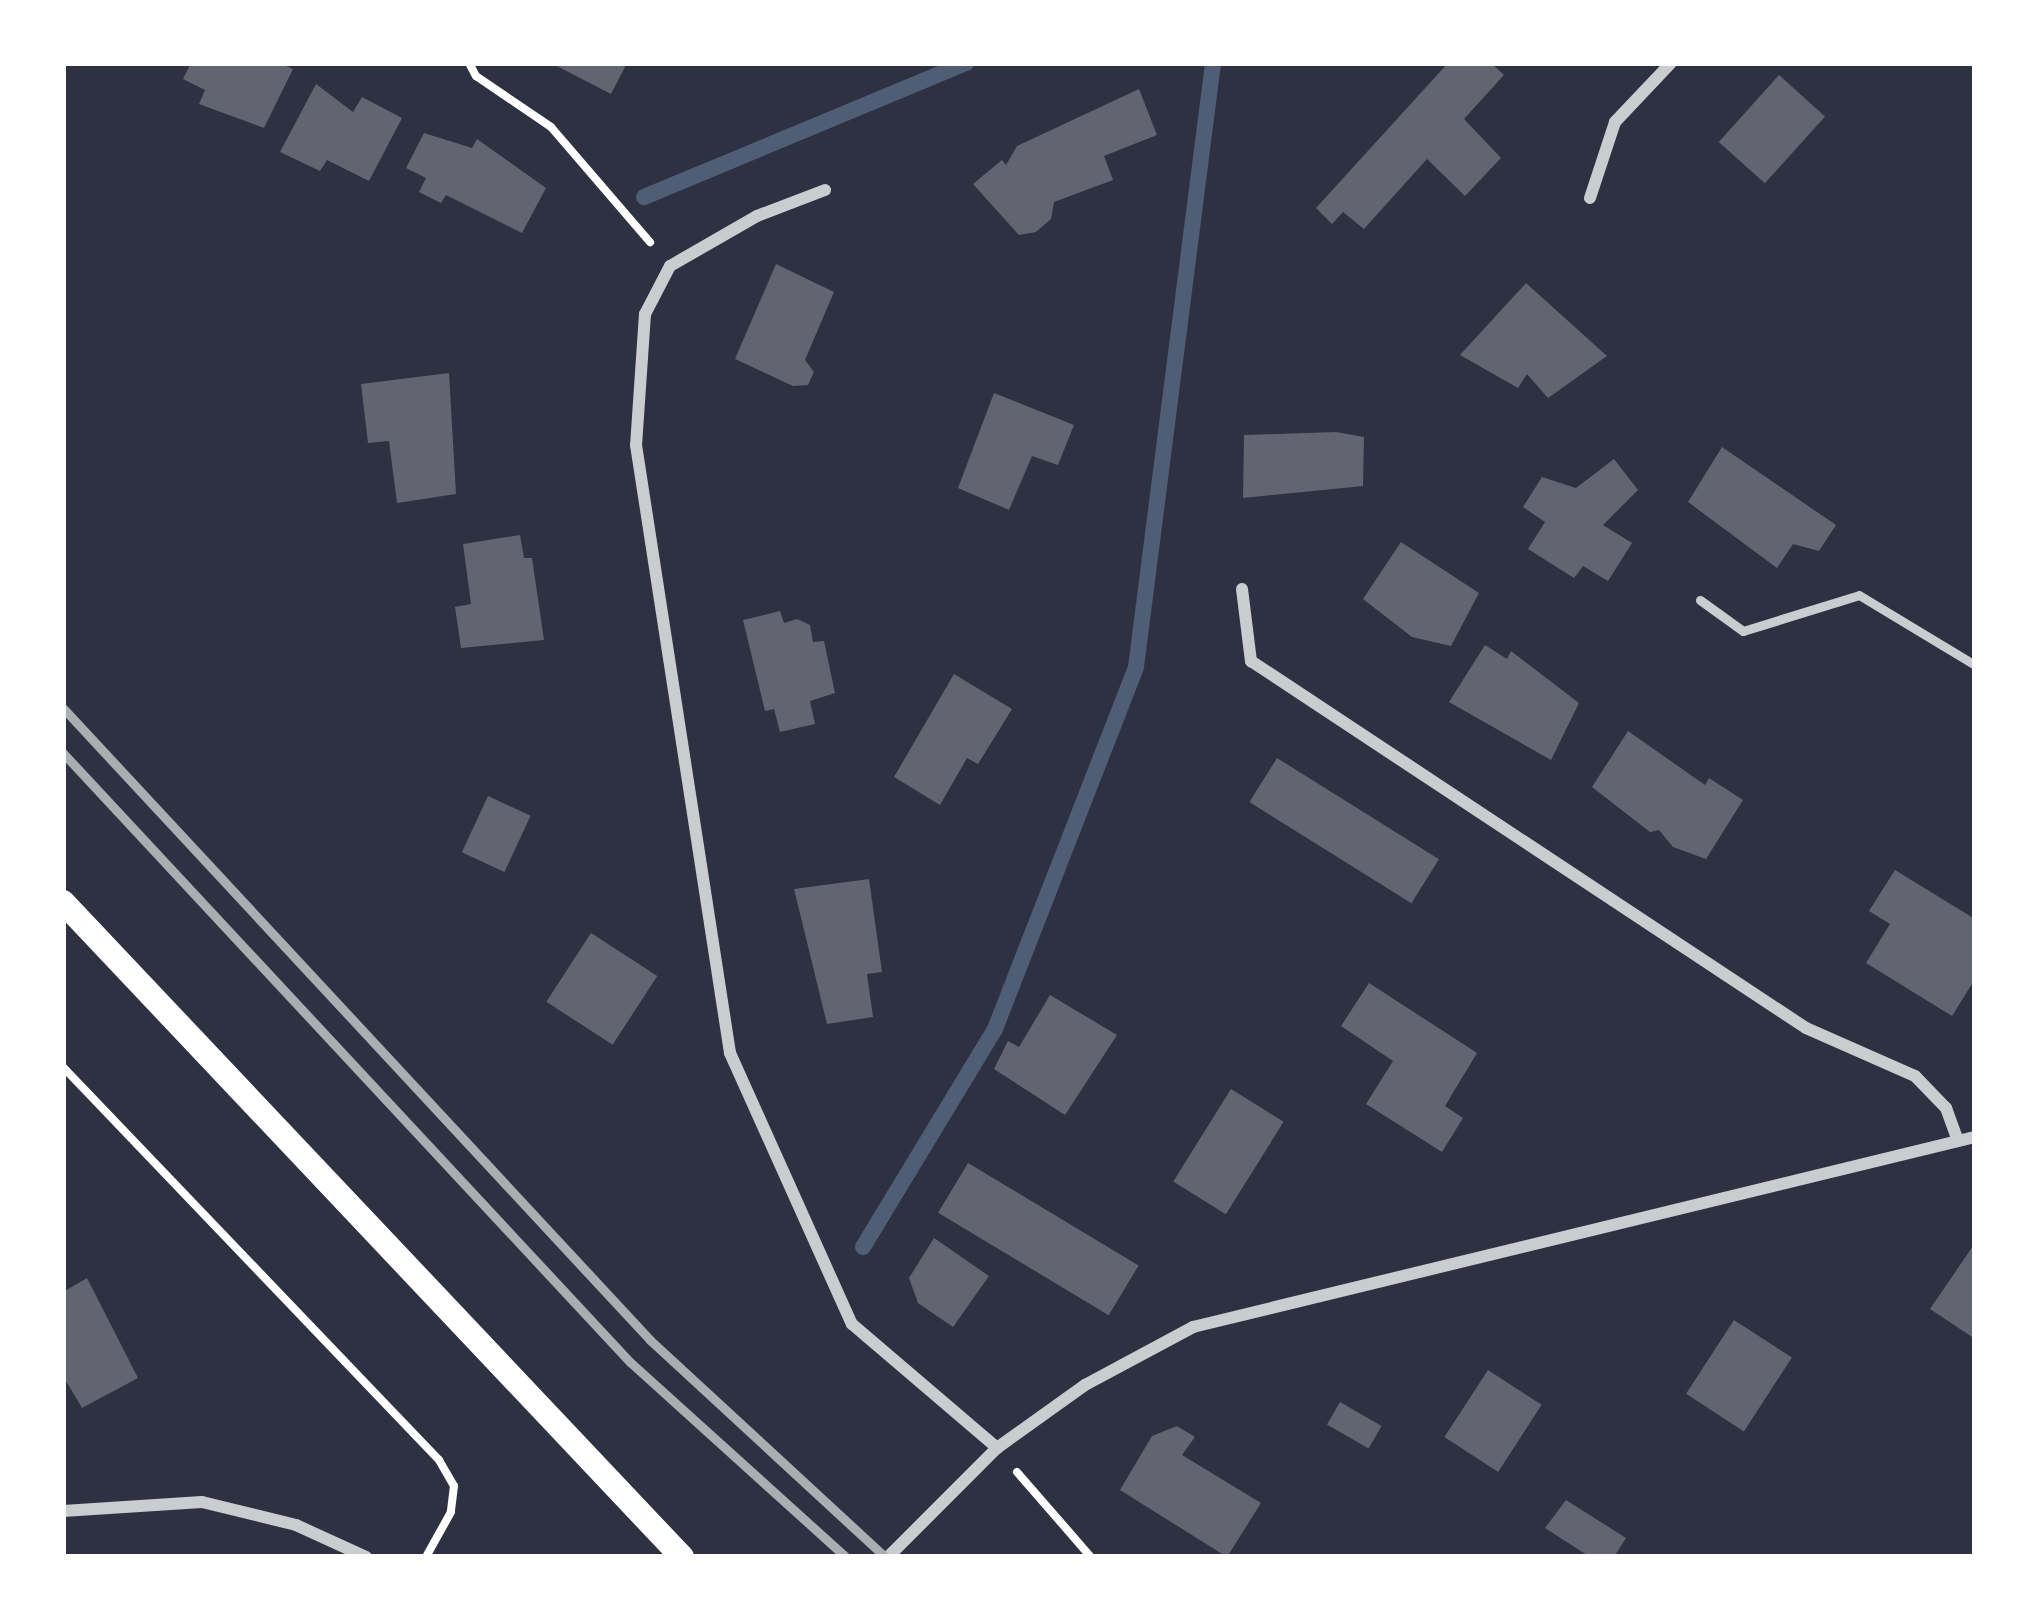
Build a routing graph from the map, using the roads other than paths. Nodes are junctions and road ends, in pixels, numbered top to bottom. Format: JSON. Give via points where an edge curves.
{"nodes":[{"id":1,"x":1671,"y":63,"type":"edge"},
{"id":2,"x":825,"y":190,"type":"dead end"},
{"id":3,"x":1590,"y":198,"type":"dead end"},
{"id":4,"x":1241,"y":589,"type":"dead end"},
{"id":5,"x":1700,"y":600,"type":"dead end"},
{"id":6,"x":1975,"y":665,"type":"edge"},
{"id":7,"x":63,"y":902,"type":"edge"},
{"id":8,"x":1975,"y":1137,"type":"edge"},
{"id":9,"x":1958,"y":1141,"type":"junction"},
{"id":10,"x":997,"y":1448,"type":"junction"},
{"id":11,"x":63,"y":1511,"type":"edge"},
{"id":12,"x":366,"y":1557,"type":"edge"},
{"id":13,"x":682,"y":1557,"type":"edge"},
{"id":14,"x":888,"y":1557,"type":"edge"}],
"edges":[{"from":1,"to":3,"type":"street","via":[[1615,122]]},
{"from":2,"to":10,"type":"street","via":[[757,216],[670,266],[645,314],[636,446],[730,1053],[853,1324]]},
{"from":4,"to":9,"type":"street","via":[[1251,661],[1806,1028],[1915,1076],[1946,1108]]},
{"from":5,"to":6,"type":"lane","via":[[1743,631],[1859,595]]},
{"from":7,"to":13,"type":"main road"},
{"from":8,"to":9,"type":"street"},
{"from":9,"to":10,"type":"street","via":[[1193,1327],[1084,1385]]},
{"from":10,"to":14,"type":"street"},
{"from":11,"to":12,"type":"street","via":[[202,1502],[296,1525]]}]}
